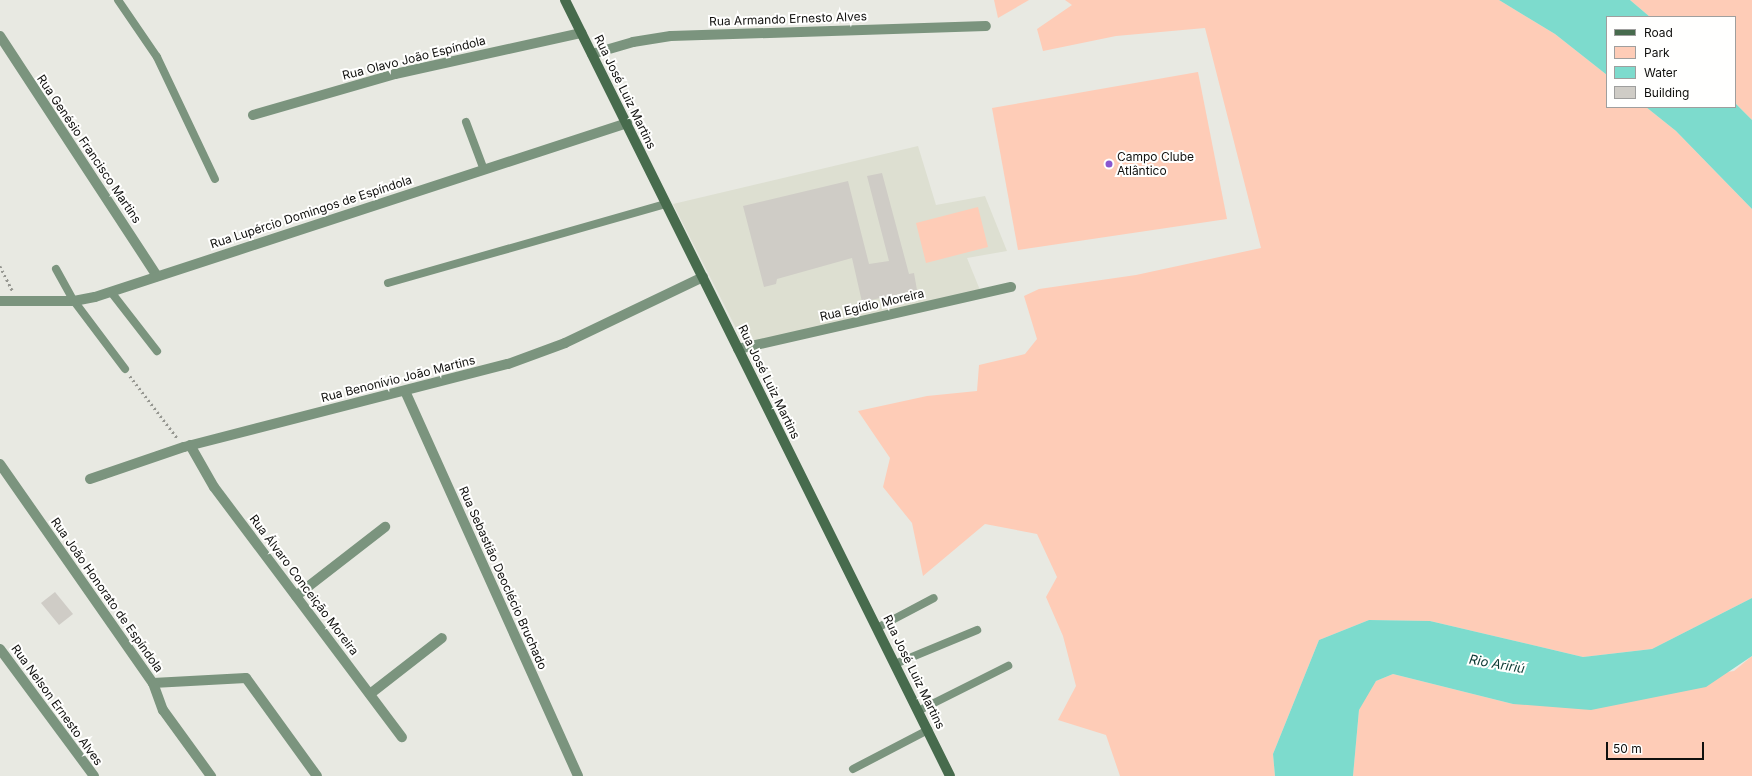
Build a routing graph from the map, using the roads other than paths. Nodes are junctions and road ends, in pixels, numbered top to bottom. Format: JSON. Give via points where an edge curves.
{"nodes":[{"id":1,"x":118,"y":0,"type":"edge"},
{"id":2,"x":565,"y":0,"type":"edge"},
{"id":3,"x":986,"y":26,"type":"dead end"},
{"id":4,"x":582,"y":33,"type":"junction"},
{"id":5,"x":0,"y":36,"type":"edge"},
{"id":6,"x":592,"y":54,"type":"junction"},
{"id":7,"x":253,"y":115,"type":"dead end"},
{"id":8,"x":466,"y":122,"type":"dead end"},
{"id":9,"x":627,"y":123,"type":"junction"},
{"id":10,"x":484,"y":170,"type":"junction"},
{"id":11,"x":215,"y":179,"type":"dead end"},
{"id":12,"x":666,"y":204,"type":"junction"},
{"id":13,"x":56,"y":269,"type":"dead end"},
{"id":14,"x":157,"y":276,"type":"junction"},
{"id":15,"x":703,"y":277,"type":"junction"},
{"id":16,"x":388,"y":283,"type":"dead end"},
{"id":17,"x":1011,"y":288,"type":"dead end"},
{"id":18,"x":111,"y":292,"type":"junction"},
{"id":19,"x":0,"y":301,"type":"edge"},
{"id":20,"x":74,"y":301,"type":"junction"},
{"id":21,"x":738,"y":348,"type":"junction"},
{"id":22,"x":157,"y":351,"type":"dead end"},
{"id":23,"x":125,"y":369,"type":"road end"},
{"id":24,"x":405,"y":391,"type":"junction"},
{"id":25,"x":187,"y":446,"type":"junction"},
{"id":26,"x":0,"y":464,"type":"edge"},
{"id":27,"x":90,"y":479,"type":"dead end"},
{"id":28,"x":385,"y":527,"type":"dead end"},
{"id":29,"x":296,"y":596,"type":"junction"},
{"id":30,"x":934,"y":598,"type":"dead end"},
{"id":31,"x":877,"y":628,"type":"junction"},
{"id":32,"x":977,"y":630,"type":"dead end"},
{"id":33,"x":442,"y":638,"type":"dead end"},
{"id":34,"x":0,"y":649,"type":"edge"},
{"id":35,"x":895,"y":664,"type":"junction"},
{"id":36,"x":1008,"y":666,"type":"dead end"},
{"id":37,"x":153,"y":683,"type":"junction"},
{"id":38,"x":370,"y":694,"type":"junction"},
{"id":39,"x":918,"y":711,"type":"junction"},
{"id":40,"x":928,"y":730,"type":"junction"},
{"id":41,"x":402,"y":737,"type":"dead end"},
{"id":42,"x":852,"y":769,"type":"dead end"},
{"id":43,"x":94,"y":776,"type":"edge"},
{"id":44,"x":211,"y":776,"type":"edge"},
{"id":45,"x":317,"y":776,"type":"edge"},
{"id":46,"x":578,"y":776,"type":"edge"},
{"id":47,"x":950,"y":776,"type":"edge"}],
"edges":[{"from":1,"to":11,"type":"lane","via":[[157,57]]},
{"from":2,"to":4,"type":"main road","name":"Rua José Luiz Martins"},
{"from":3,"to":6,"type":"street","name":"Rua Armando Ernesto Alves","via":[[671,36]]},
{"from":4,"to":6,"type":"main road","name":"Rua José Luiz Martins"},
{"from":4,"to":7,"type":"street","name":"Rua Olavo João Espíndola","via":[[395,74]]},
{"from":5,"to":14,"type":"street","name":"Rua Genésio Francisco Martins"},
{"from":6,"to":9,"type":"main road","name":"Rua José Luiz Martins"},
{"from":8,"to":10,"type":"lane"},
{"from":9,"to":10,"type":"street","name":"Rua Lupércio Domingos de Espíndola"},
{"from":9,"to":12,"type":"main road","name":"Rua José Luiz Martins"},
{"from":10,"to":14,"type":"street","name":"Rua Lupércio Domingos de Espíndola"},
{"from":12,"to":15,"type":"main road","name":"Rua José Luiz Martins"},
{"from":12,"to":16,"type":"lane"},
{"from":13,"to":20,"type":"lane"},
{"from":14,"to":18,"type":"street","name":"Rua Lupércio Domingos de Espíndola"},
{"from":15,"to":21,"type":"main road","name":"Rua José Luiz Martins"},
{"from":15,"to":24,"type":"street","name":"Rua Benonívio João Martins","via":[[538,354]]},
{"from":17,"to":21,"type":"street","name":"Rua Egídio Moreira"},
{"from":18,"to":20,"type":"street","name":"Rua Lupércio Domingos de Espíndola"},
{"from":18,"to":22,"type":"lane"},
{"from":19,"to":20,"type":"street","name":"Rua Lupércio Domingos de Espíndola","via":[[17,298]]},
{"from":20,"to":23,"type":"lane"},
{"from":21,"to":31,"type":"main road","name":"Rua José Luiz Martins"},
{"from":24,"to":25,"type":"street","name":"Rua Benonívio João Martins"},
{"from":24,"to":46,"type":"street","name":"Rua Sebastião Deoclécio Bruchado"},
{"from":25,"to":27,"type":"street","name":"Rua Benonívio João Martins"},
{"from":25,"to":29,"type":"street","name":"Rua Álvaro Conceição Moreira","via":[[214,487]]},
{"from":26,"to":37,"type":"street","name":"Rua João Honorato de Espíndola"},
{"from":28,"to":29,"type":"street"},
{"from":29,"to":38,"type":"street","name":"Rua Álvaro Conceição Moreira"},
{"from":30,"to":31,"type":"lane"},
{"from":31,"to":35,"type":"main road","name":"Rua José Luiz Martins"},
{"from":32,"to":35,"type":"lane"},
{"from":33,"to":38,"type":"street"},
{"from":34,"to":43,"type":"street","name":"Rua Nelson Ernesto Alves"},
{"from":35,"to":39,"type":"main road","name":"Rua José Luiz Martins"},
{"from":36,"to":39,"type":"lane"},
{"from":37,"to":44,"type":"street","via":[[163,710]]},
{"from":37,"to":45,"type":"street","name":"Rua João Honorato de Espíndola","via":[[246,678]]},
{"from":38,"to":41,"type":"street","name":"Rua Álvaro Conceição Moreira"},
{"from":39,"to":40,"type":"main road","name":"Rua José Luiz Martins"},
{"from":40,"to":42,"type":"lane"},
{"from":40,"to":47,"type":"main road","name":"Rua José Luiz Martins"}]}
